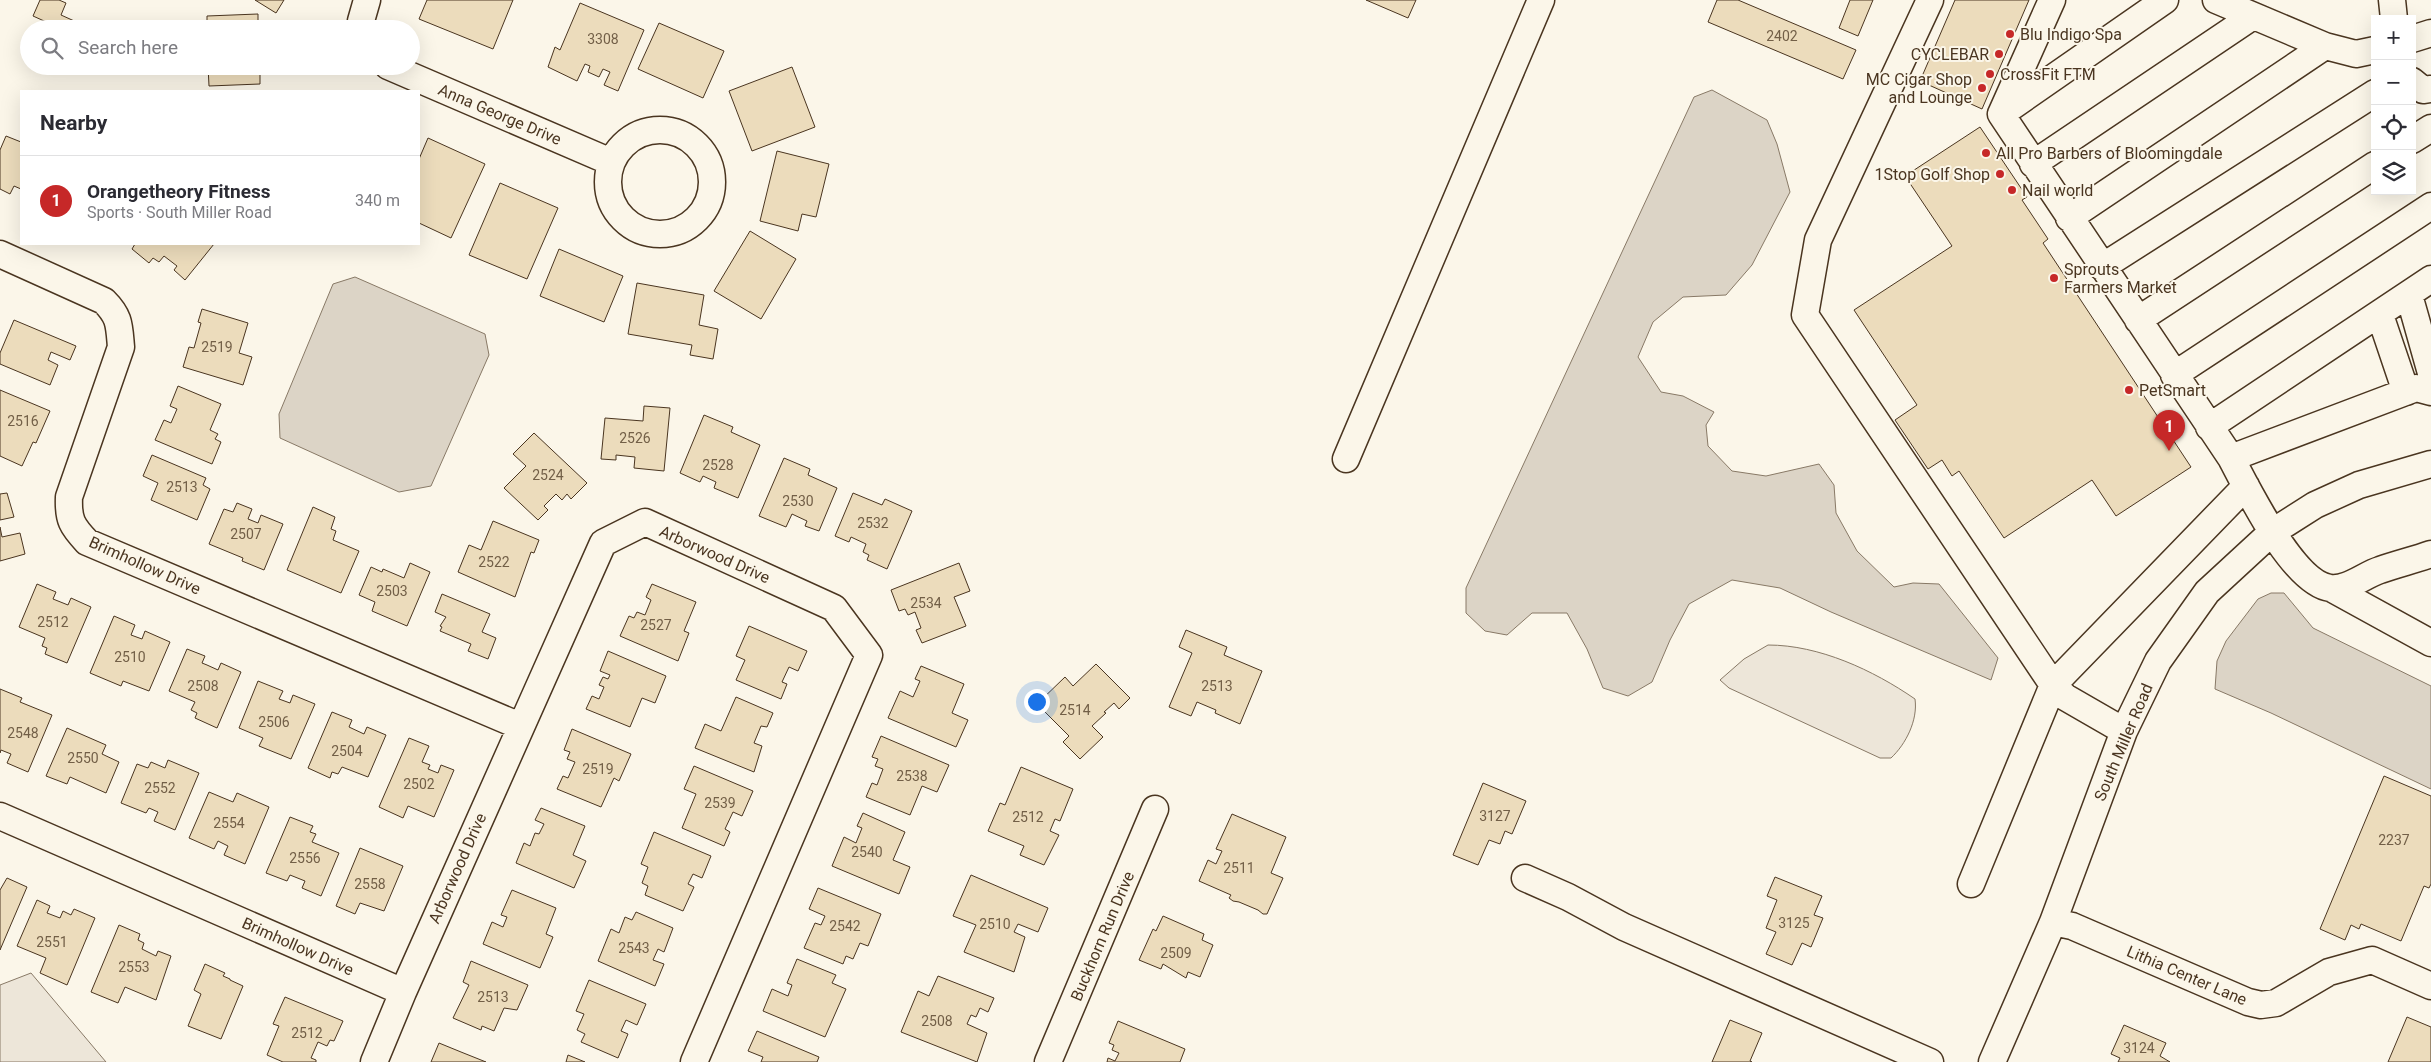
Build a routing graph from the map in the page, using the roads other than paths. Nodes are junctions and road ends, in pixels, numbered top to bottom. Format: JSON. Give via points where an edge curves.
{"nodes":[{"id":1,"x":367,"y":0,"type":"edge"},
{"id":2,"x":1541,"y":0,"type":"edge"},
{"id":3,"x":1930,"y":0,"type":"edge"},
{"id":4,"x":2052,"y":0,"type":"edge"},
{"id":5,"x":2165,"y":0,"type":"edge"},
{"id":6,"x":2216,"y":0,"type":"edge"},
{"id":7,"x":2392,"y":0,"type":"edge"},
{"id":8,"x":2394,"y":15,"type":"edge"},
{"id":9,"x":2253,"y":16,"type":"junction"},
{"id":10,"x":361,"y":20,"type":"edge"},
{"id":11,"x":2431,"y":33,"type":"edge"},
{"id":12,"x":2431,"y":38,"type":"edge"},
{"id":13,"x":2416,"y":39,"type":"edge"},
{"id":14,"x":2416,"y":40,"type":"edge"},
{"id":15,"x":2325,"y":46,"type":"junction"},
{"id":16,"x":2371,"y":51,"type":"edge"},
{"id":17,"x":409,"y":75,"type":"edge"},
{"id":18,"x":2416,"y":84,"type":"edge"},
{"id":19,"x":2431,"y":89,"type":"edge"},
{"id":20,"x":2371,"y":96,"type":"edge"},
{"id":21,"x":2001,"y":114,"type":"junction"},
{"id":22,"x":2431,"y":128,"type":"edge"},
{"id":23,"x":2416,"y":137,"type":"edge"},
{"id":24,"x":611,"y":162,"type":"dead end"},
{"id":25,"x":2033,"y":164,"type":"junction"},
{"id":26,"x":2371,"y":168,"type":"edge"},
{"id":27,"x":2431,"y":206,"type":"edge"},
{"id":28,"x":2069,"y":218,"type":"junction"},
{"id":29,"x":0,"y":254,"type":"edge"},
{"id":30,"x":2102,"y":267,"type":"junction"},
{"id":31,"x":2431,"y":279,"type":"edge"},
{"id":32,"x":2409,"y":295,"type":"junction"},
{"id":33,"x":2380,"y":315,"type":"junction"},
{"id":34,"x":2138,"y":320,"type":"junction"},
{"id":35,"x":2431,"y":373,"type":"edge"},
{"id":36,"x":2174,"y":375,"type":"junction"},
{"id":37,"x":2418,"y":392,"type":"edge"},
{"id":38,"x":2209,"y":427,"type":"junction"},
{"id":39,"x":2231,"y":458,"type":"junction"},
{"id":40,"x":1346,"y":459,"type":"dead end"},
{"id":41,"x":2431,"y":464,"type":"edge"},
{"id":42,"x":2246,"y":486,"type":"junction"},
{"id":43,"x":2272,"y":533,"type":"junction"},
{"id":44,"x":2431,"y":554,"type":"edge"},
{"id":45,"x":2331,"y":588,"type":"junction"},
{"id":46,"x":2431,"y":643,"type":"edge"},
{"id":47,"x":2054,"y":685,"type":"junction"},
{"id":48,"x":520,"y":726,"type":"junction"},
{"id":49,"x":2124,"y":731,"type":"junction"},
{"id":50,"x":1156,"y":809,"type":"dead end"},
{"id":51,"x":0,"y":816,"type":"edge"},
{"id":52,"x":1525,"y":878,"type":"dead end"},
{"id":53,"x":1971,"y":884,"type":"dead end"},
{"id":54,"x":2053,"y":922,"type":"junction"},
{"id":55,"x":2431,"y":986,"type":"edge"},
{"id":56,"x":403,"y":992,"type":"junction"},
{"id":57,"x":374,"y":1062,"type":"edge"},
{"id":58,"x":694,"y":1062,"type":"edge"},
{"id":59,"x":1048,"y":1062,"type":"edge"},
{"id":60,"x":1930,"y":1062,"type":"edge"},
{"id":61,"x":1992,"y":1062,"type":"edge"}],
"edges":[{"from":1,"to":10,"type":"street"},
{"from":2,"to":40,"type":"street"},
{"from":3,"to":47,"type":"street","via":[[1818,240],[1804,315]]},
{"from":4,"to":21,"type":"street"},
{"from":5,"to":21,"type":"street"},
{"from":6,"to":9,"type":"street"},
{"from":7,"to":8,"type":"street"},
{"from":9,"to":15,"type":"street"},
{"from":9,"to":25,"type":"street"},
{"from":11,"to":13,"type":"street"},
{"from":12,"to":14,"type":"street"},
{"from":15,"to":16,"type":"street","via":[[2356,54]]},
{"from":15,"to":28,"type":"street"},
{"from":17,"to":24,"type":"street","name":"Anna George Drive"},
{"from":18,"to":19,"type":"street","via":[[2423,90]]},
{"from":20,"to":30,"type":"street"},
{"from":21,"to":25,"type":"street"},
{"from":22,"to":23,"type":"street"},
{"from":25,"to":28,"type":"street"},
{"from":26,"to":34,"type":"street"},
{"from":27,"to":36,"type":"street"},
{"from":28,"to":30,"type":"street"},
{"from":29,"to":48,"type":"street","name":"Brimhollow Drive","via":[[104,301],[119,322],[121,347],[69,497],[72,526],[87,542]]},
{"from":30,"to":34,"type":"street"},
{"from":31,"to":32,"type":"street"},
{"from":32,"to":33,"type":"street"},
{"from":32,"to":35,"type":"street"},
{"from":33,"to":37,"type":"street"},
{"from":33,"to":38,"type":"street"},
{"from":34,"to":36,"type":"street"},
{"from":36,"to":38,"type":"street"},
{"from":37,"to":39,"type":"street"},
{"from":38,"to":39,"type":"street"},
{"from":39,"to":42,"type":"street"},
{"from":41,"to":43,"type":"street","name":"South Miller Road","via":[[2359,485],[2315,505]]},
{"from":42,"to":43,"type":"street"},
{"from":42,"to":47,"type":"street"},
{"from":43,"to":45,"type":"street","via":[[2314,582]]},
{"from":43,"to":49,"type":"street","name":"South Miller Road","via":[[2207,592],[2158,661]]},
{"from":44,"to":45,"type":"street","via":[[2378,570],[2345,586]]},
{"from":45,"to":46,"type":"street"},
{"from":47,"to":49,"type":"street","via":[[2066,697]]},
{"from":47,"to":53,"type":"street"},
{"from":48,"to":56,"type":"street","name":"Arborwood Drive"},
{"from":48,"to":58,"type":"street","name":"Arborwood Drive","via":[[603,543],[645,522],[834,608],[869,655]]},
{"from":49,"to":54,"type":"street","name":"South Miller Road"},
{"from":50,"to":59,"type":"street","name":"Buckhorn Run Drive"},
{"from":51,"to":56,"type":"street","name":"Brimhollow Drive"},
{"from":52,"to":60,"type":"street","via":[[1624,927]]},
{"from":54,"to":55,"type":"street","name":"Lithia Center Lane","via":[[2072,926],[2261,1005],[2276,1003],[2329,972],[2372,960]]},
{"from":54,"to":61,"type":"street","name":"South Miller Road"},
{"from":56,"to":57,"type":"street","name":"Arborwood Drive"}]}
